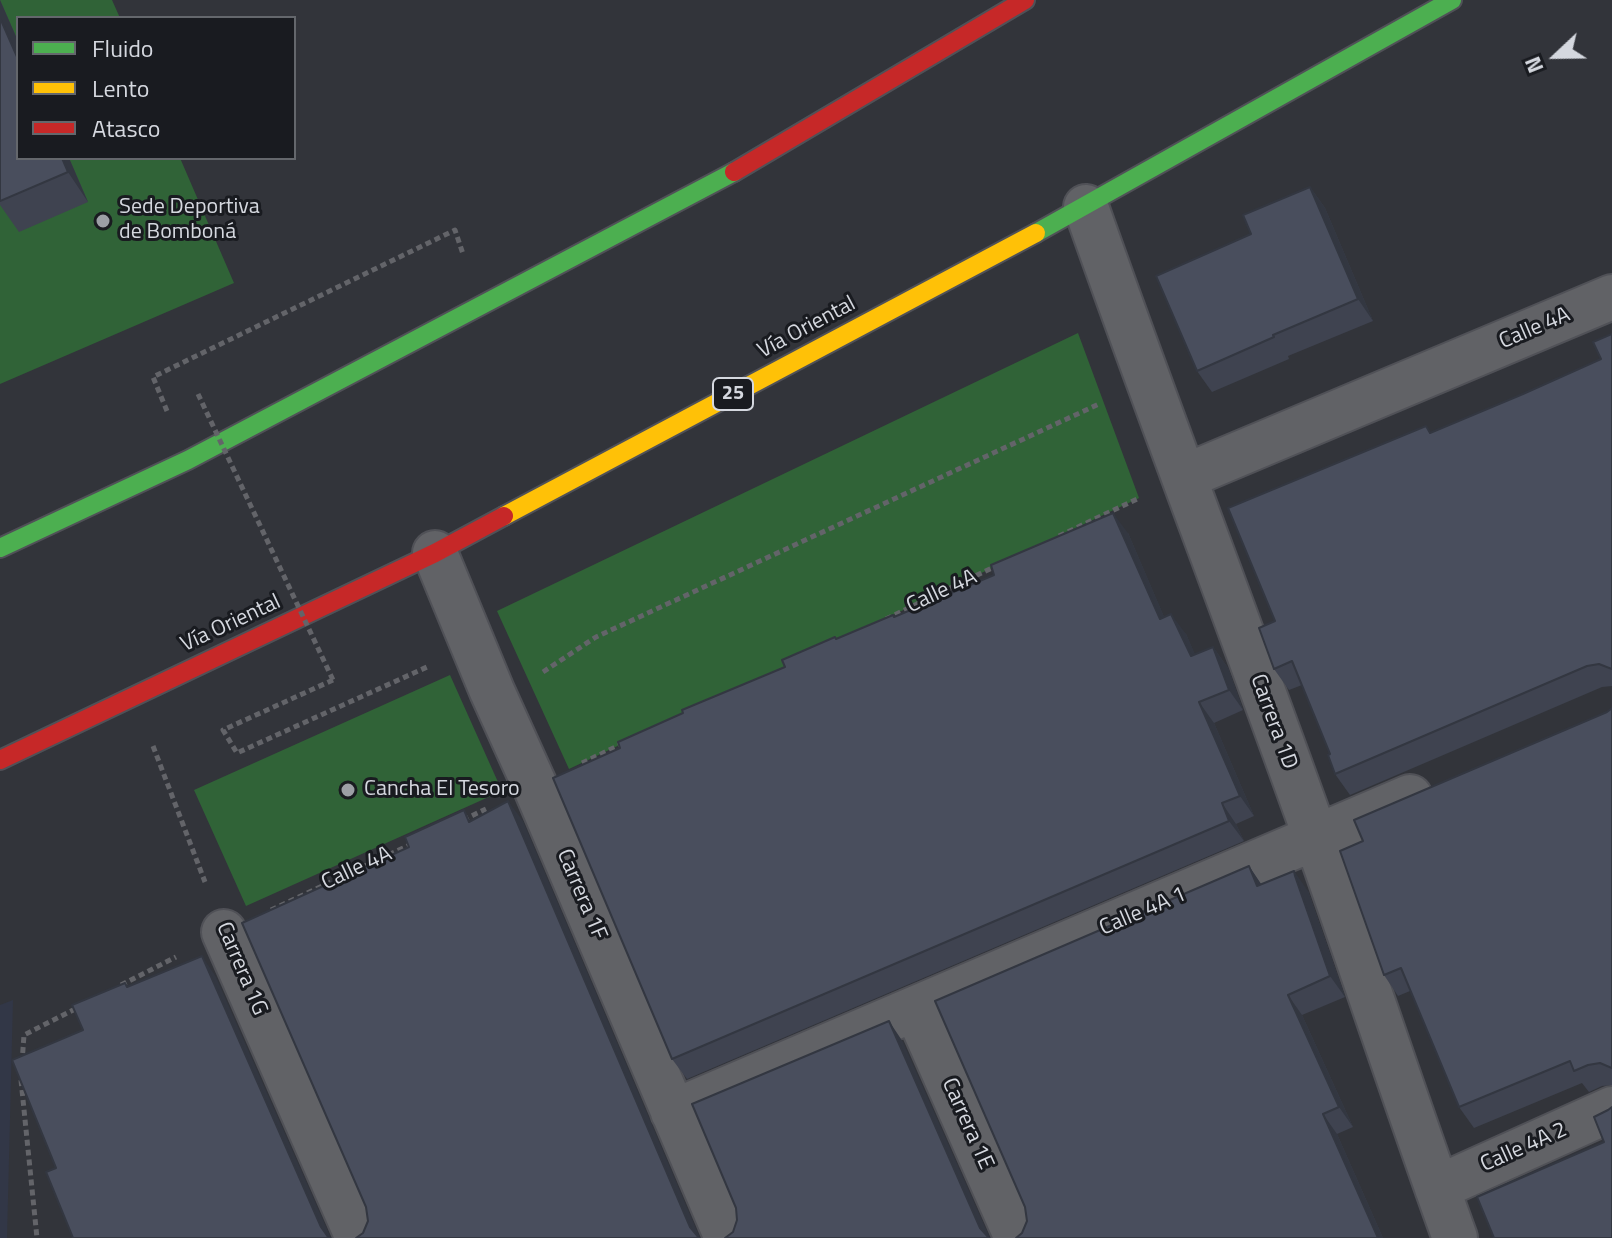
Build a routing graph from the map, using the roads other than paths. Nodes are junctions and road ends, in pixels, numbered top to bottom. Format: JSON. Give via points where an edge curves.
{"nodes":[{"id":1,"x":1025,"y":0,"type":"edge"},
{"id":2,"x":1452,"y":0,"type":"edge"},
{"id":3,"x":1086,"y":207,"type":"junction"},
{"id":4,"x":1612,"y":297,"type":"edge"},
{"id":5,"x":1184,"y":477,"type":"junction"},
{"id":6,"x":0,"y":548,"type":"edge"},
{"id":7,"x":435,"y":553,"type":"junction"},
{"id":8,"x":0,"y":760,"type":"edge"},
{"id":9,"x":1443,"y":783,"type":"edge"},
{"id":10,"x":1315,"y":838,"type":"junction"},
{"id":11,"x":224,"y":932,"type":"road end"},
{"id":12,"x":916,"y":1009,"type":"junction"},
{"id":13,"x":1612,"y":1109,"type":"edge"},
{"id":14,"x":673,"y":1112,"type":"junction"},
{"id":15,"x":1437,"y":1188,"type":"junction"},
{"id":16,"x":358,"y":1238,"type":"edge"},
{"id":17,"x":727,"y":1238,"type":"edge"},
{"id":18,"x":1017,"y":1238,"type":"edge"},
{"id":19,"x":1455,"y":1238,"type":"edge"}],
"edges":[{"from":1,"to":6,"type":"highway","via":[[742,168],[188,460]]},
{"from":2,"to":3,"type":"highway","name":"Vía Oriental","number":"25"},
{"from":3,"to":5,"type":"street","name":"Carrera 1D"},
{"from":3,"to":7,"type":"highway","name":"Vía Oriental","number":"25"},
{"from":4,"to":5,"type":"street","name":"Calle 4A"},
{"from":5,"to":10,"type":"street","name":"Carrera 1D"},
{"from":7,"to":8,"type":"highway","name":"Vía Oriental","number":"25"},
{"from":7,"to":14,"type":"street","name":"Carrera 1F"},
{"from":9,"to":10,"type":"street","name":"Calle 4A 1"},
{"from":10,"to":12,"type":"street","name":"Calle 4A 1"},
{"from":10,"to":15,"type":"street","name":"Carrera 1D"},
{"from":11,"to":16,"type":"street","name":"Carrera 1G"},
{"from":12,"to":14,"type":"street","name":"Calle 4A 1"},
{"from":12,"to":18,"type":"street","name":"Carrera 1E"},
{"from":13,"to":15,"type":"street","name":"Calle 4A 2"},
{"from":14,"to":17,"type":"street","name":"Carrera 1F"},
{"from":15,"to":19,"type":"street","name":"Carrera 1D"}]}
